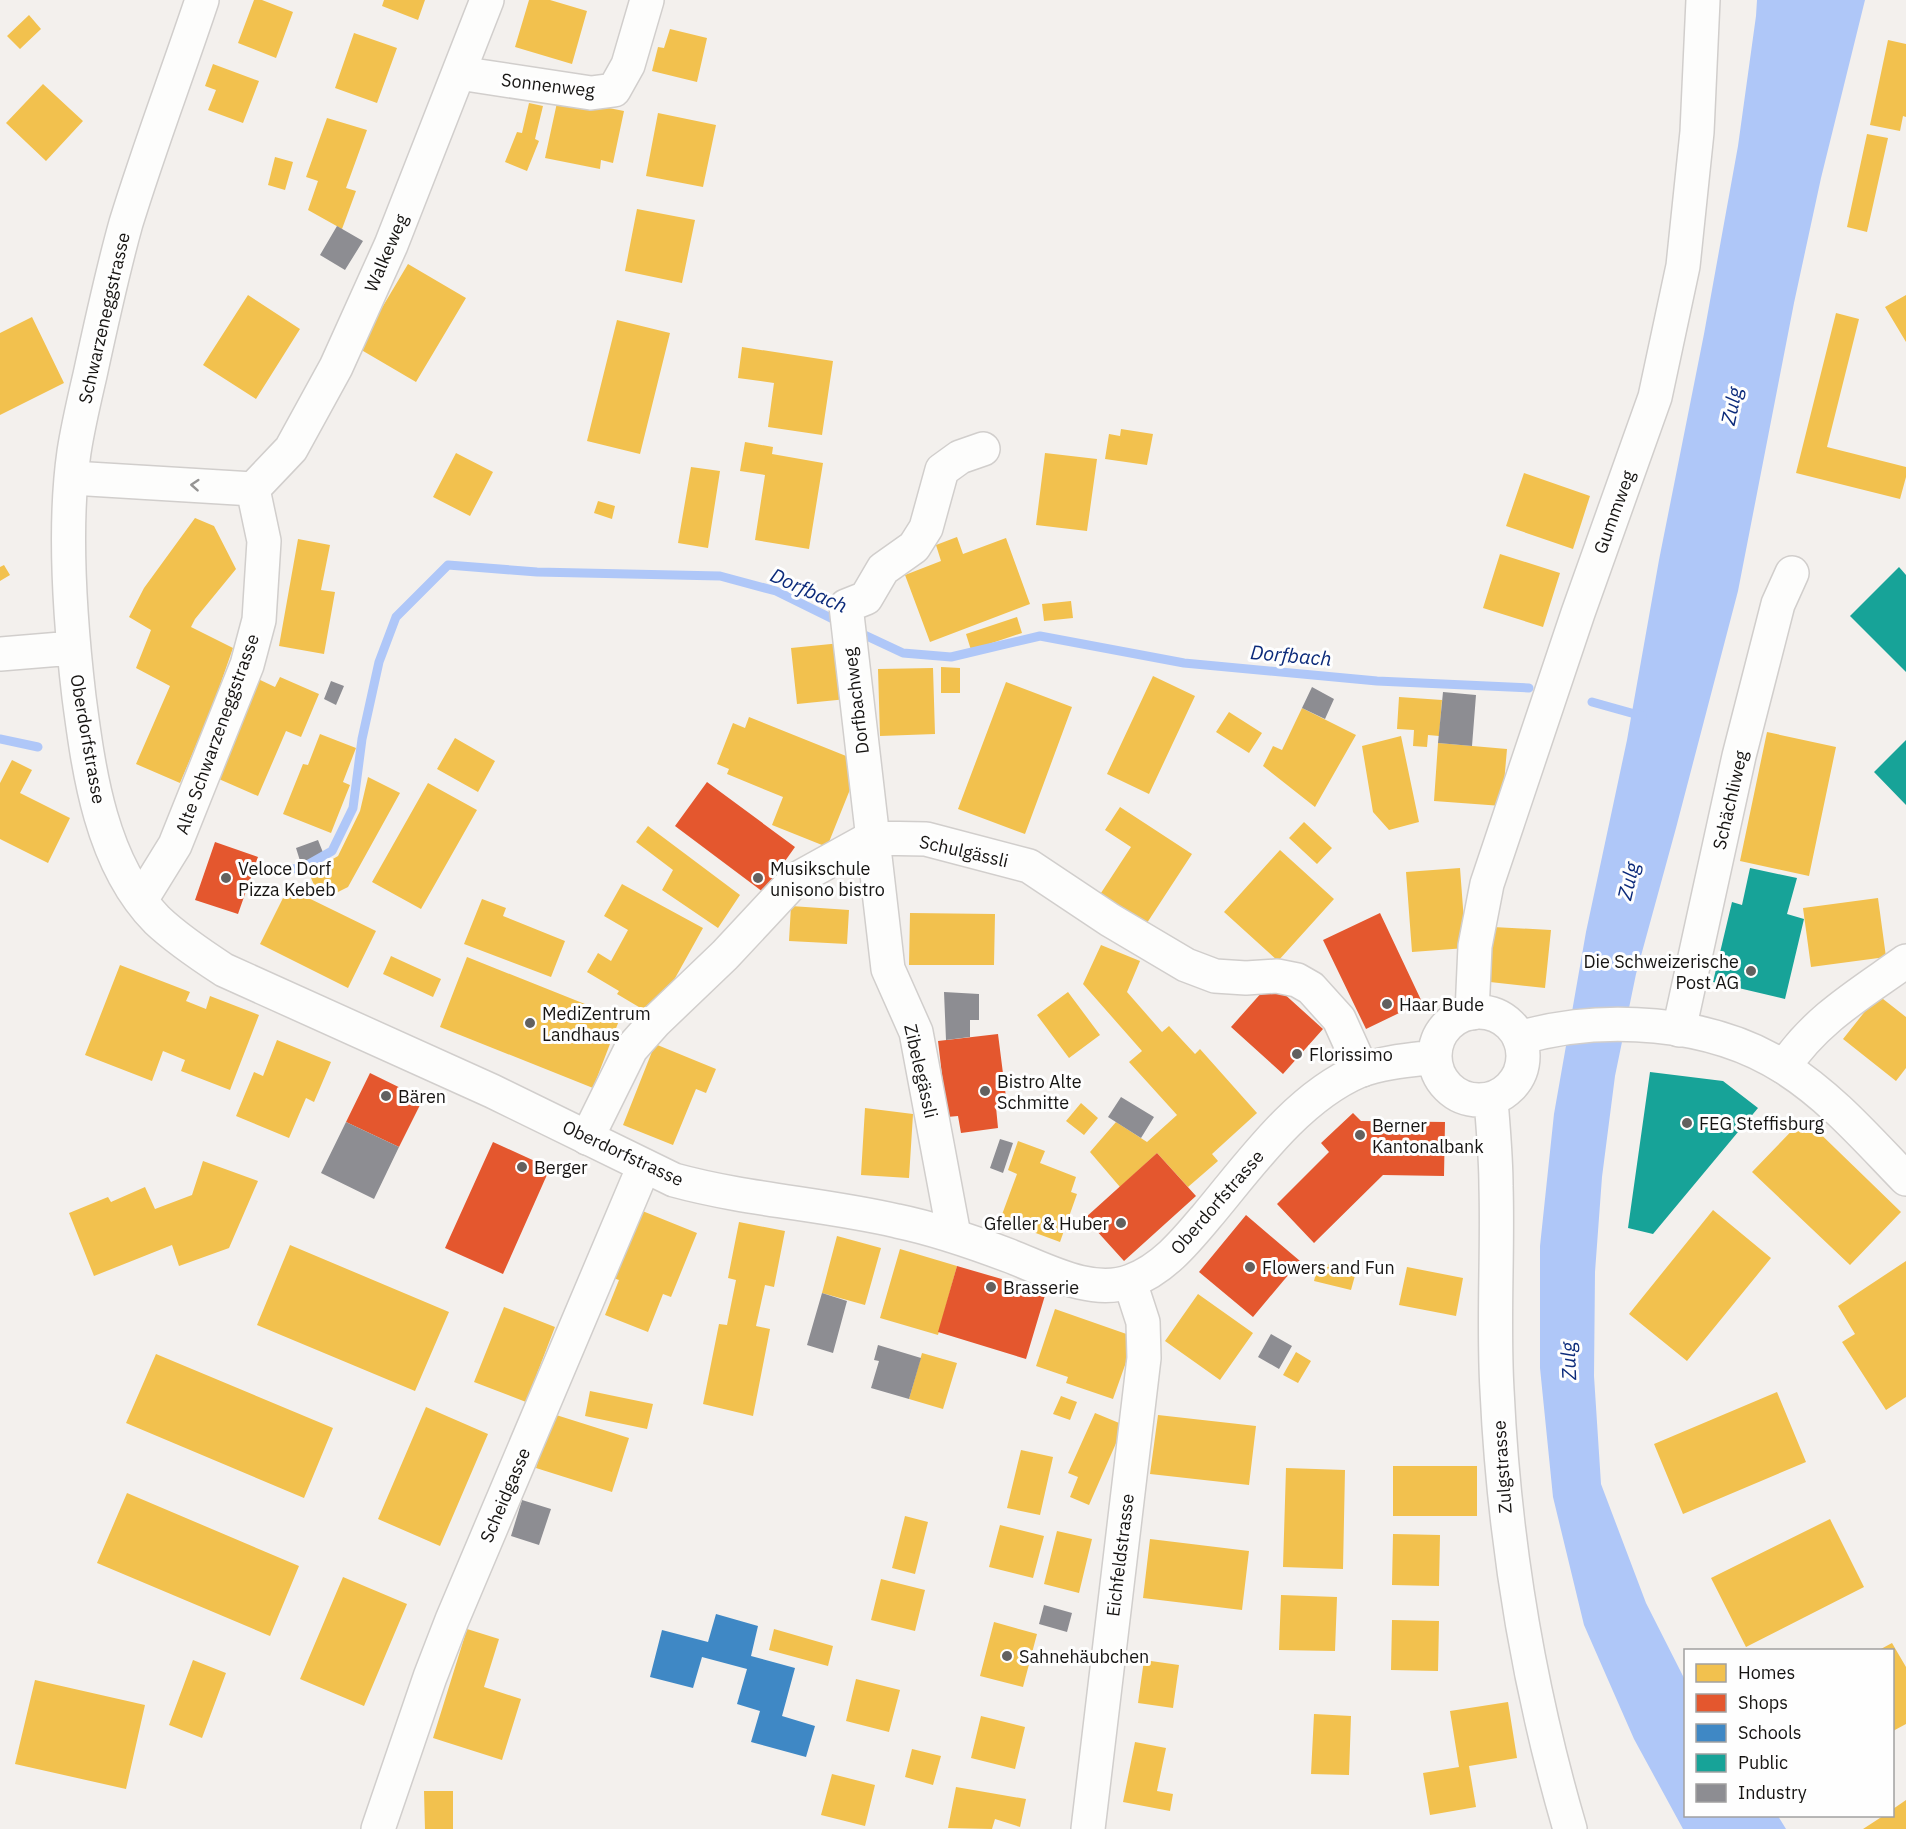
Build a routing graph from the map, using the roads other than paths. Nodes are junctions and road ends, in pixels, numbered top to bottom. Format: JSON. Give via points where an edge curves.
{"nodes":[{"id":1,"x":202,"y":0,"type":"edge"},
{"id":2,"x":487,"y":0,"type":"edge"},
{"id":3,"x":647,"y":0,"type":"edge"},
{"id":4,"x":1702,"y":0,"type":"edge"},
{"id":5,"x":459,"y":73,"type":"junction"},
{"id":6,"x":983,"y":449,"type":"dead end"},
{"id":7,"x":72,"y":478,"type":"junction"},
{"id":8,"x":253,"y":489,"type":"junction"},
{"id":9,"x":1792,"y":573,"type":"dead end"},
{"id":10,"x":73,"y":648,"type":"junction"},
{"id":11,"x":0,"y":654,"type":"edge"},
{"id":12,"x":871,"y":838,"type":"junction"},
{"id":13,"x":141,"y":900,"type":"junction"},
{"id":14,"x":1906,"y":962,"type":"edge"},
{"id":15,"x":1472,"y":1013,"type":"junction"},
{"id":16,"x":1669,"y":1028,"type":"junction"},
{"id":17,"x":1519,"y":1038,"type":"junction"},
{"id":18,"x":1435,"y":1058,"type":"junction"},
{"id":19,"x":1784,"y":1067,"type":"junction"},
{"id":20,"x":1362,"y":1070,"type":"junction"},
{"id":21,"x":1491,"y":1099,"type":"junction"},
{"id":22,"x":587,"y":1138,"type":"junction"},
{"id":23,"x":644,"y":1166,"type":"junction"},
{"id":24,"x":1906,"y":1179,"type":"edge"},
{"id":25,"x":954,"y":1236,"type":"junction"},
{"id":26,"x":1130,"y":1282,"type":"junction"},
{"id":27,"x":378,"y":1829,"type":"edge"},
{"id":28,"x":1088,"y":1829,"type":"edge"},
{"id":29,"x":1570,"y":1829,"type":"edge"}],
"edges":[{"from":1,"to":7,"type":"street","name":"Schwarzeneggstrasse","via":[[142,173],[111,279],[76,438]]},
{"from":2,"to":5,"type":"street","name":"Walkeweg"},
{"from":3,"to":5,"type":"street","name":"Sonnenweg","via":[[628,65],[614,90],[591,93]]},
{"from":4,"to":15,"type":"street","name":"Gummweg","via":[[1697,132],[1683,266],[1655,397],[1487,884],[1475,946]]},
{"from":5,"to":8,"type":"street","name":"Walkeweg","via":[[391,244],[336,367],[291,449]]},
{"from":6,"to":12,"type":"street","name":"Dorfbachweg","via":[[960,457],[942,470],[926,528],[914,548],[883,569],[866,598],[846,606]]},
{"from":8,"to":7,"type":"street","one_way":true},
{"from":7,"to":10,"type":"street","name":"Schwarzeneggstrasse","via":[[69,539]]},
{"from":8,"to":13,"type":"street","name":"Alte Schwarzeneggstrasse","via":[[264,541],[259,620],[247,665],[175,845]]},
{"from":9,"to":16,"type":"street","name":"Schächliweg","via":[[1778,604]]},
{"from":10,"to":11,"type":"street"},
{"from":10,"to":13,"type":"street","name":"Oberdorfstrasse","via":[[98,804],[123,871]]},
{"from":12,"to":20,"type":"street","name":"Schulgässli","via":[[926,839],[1029,866],[1186,965],[1215,976],[1277,976],[1297,980],[1311,988],[1339,1019]]},
{"from":12,"to":22,"type":"street","name":"Schulgässli","via":[[795,880],[655,1022],[631,1049]]},
{"from":12,"to":25,"type":"street","name":"Zibelegässli","via":[[888,969],[916,1032]]},
{"from":13,"to":22,"type":"street","name":"Oberdorfstrasse","via":[[189,947],[224,970],[492,1090]]},
{"from":14,"to":19,"type":"street","via":[[1816,1027]]},
{"from":15,"to":17,"type":"street","via":[[1494,1015],[1513,1028]]},
{"from":15,"to":18,"type":"street","via":[[1449,1024],[1436,1045]]},
{"from":16,"to":17,"type":"street","via":[[1609,1024],[1564,1027]]},
{"from":16,"to":19,"type":"street","via":[[1747,1048]]},
{"from":17,"to":21,"type":"street","via":[[1521,1070],[1509,1088]]},
{"from":18,"to":20,"type":"street","name":"Oberdorfstrasse"},
{"from":18,"to":21,"type":"street","via":[[1441,1079],[1457,1095],[1480,1101]]},
{"from":19,"to":24,"type":"street","via":[[1854,1125]]},
{"from":20,"to":26,"type":"street","name":"Oberdorfstrasse","via":[[1329,1087],[1298,1113],[1187,1240],[1168,1259]]},
{"from":21,"to":29,"type":"street","name":"Zulgstrasse","via":[[1496,1185],[1494,1317],[1507,1525],[1534,1686]]},
{"from":22,"to":23,"type":"street","name":"Oberdorfstrasse"},
{"from":23,"to":25,"type":"street","name":"Oberdorfstrasse","via":[[706,1189],[897,1221]]},
{"from":23,"to":27,"type":"street","name":"Scheidgasse","via":[[452,1620]]},
{"from":25,"to":26,"type":"street","name":"Oberdorfstrasse","via":[[1083,1282],[1106,1287]]},
{"from":26,"to":28,"type":"street","name":"Eichfeldstrasse","via":[[1143,1322],[1144,1358]]}]}
